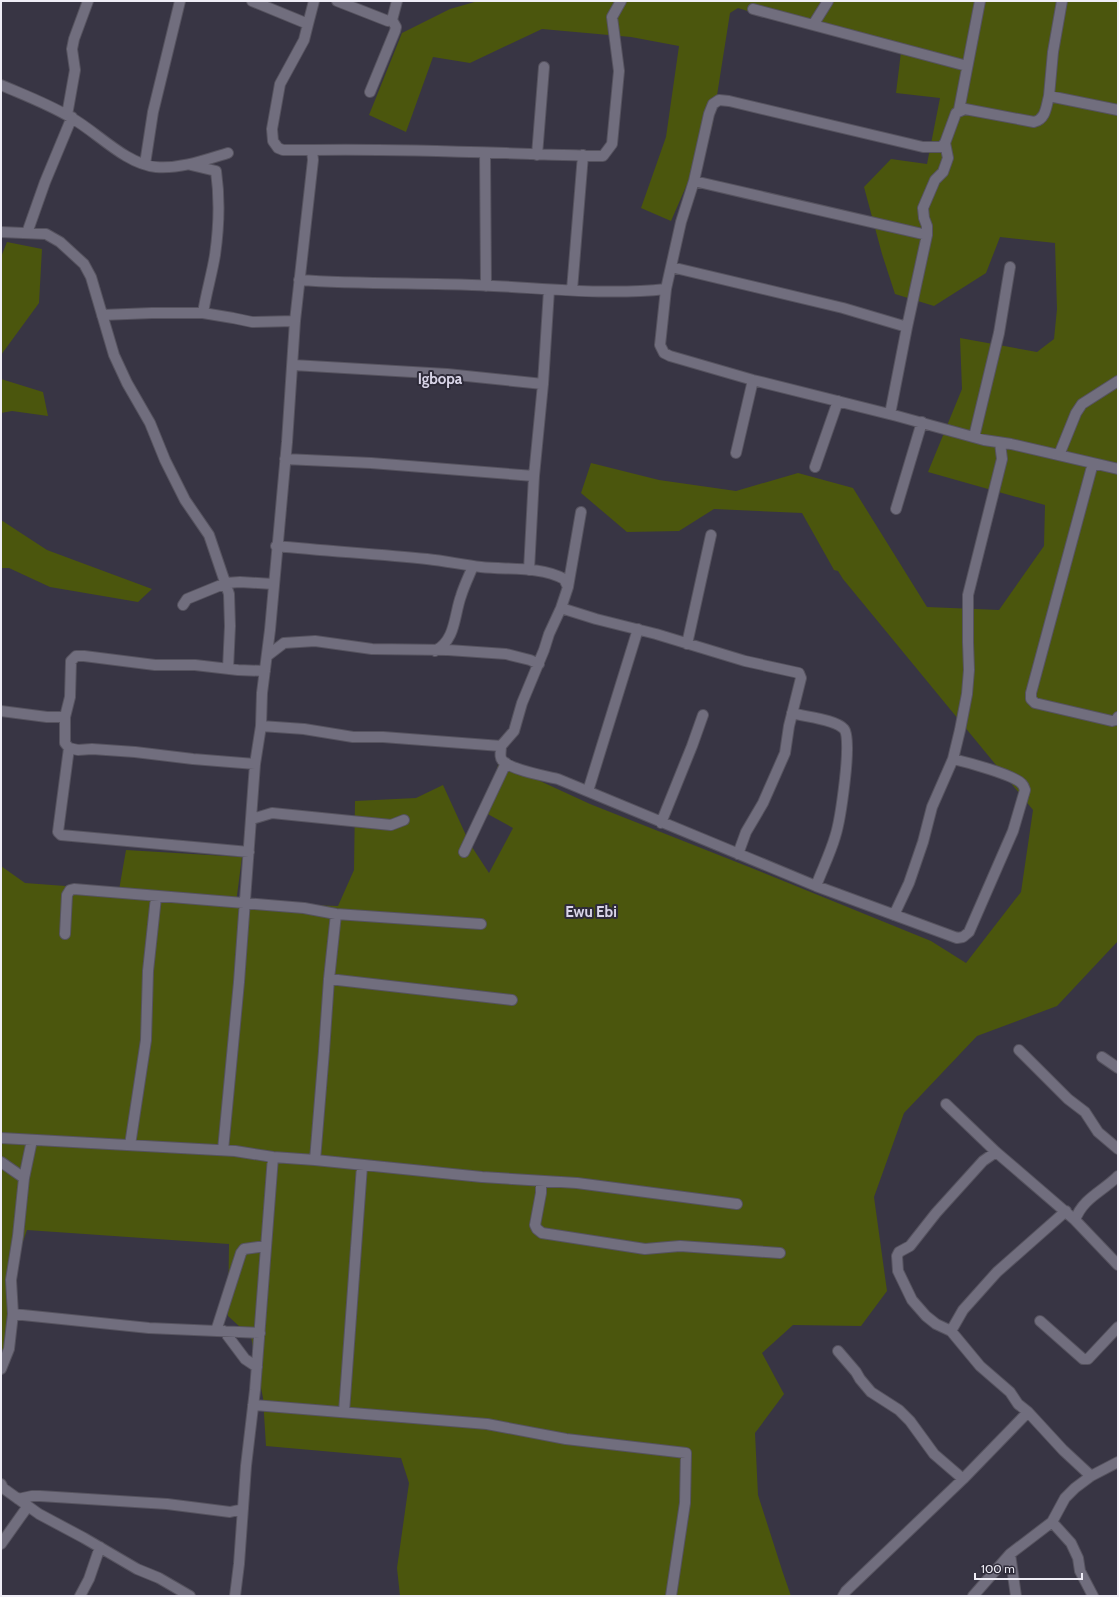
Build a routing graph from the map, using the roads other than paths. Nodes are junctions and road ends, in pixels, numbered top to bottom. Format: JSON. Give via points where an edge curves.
{"nodes":[{"id":1,"x":88,"y":1,"type":"edge"},
{"id":2,"x":180,"y":1,"type":"edge"},
{"id":3,"x":252,"y":1,"type":"edge"},
{"id":4,"x":314,"y":1,"type":"edge"},
{"id":5,"x":337,"y":1,"type":"edge"},
{"id":6,"x":397,"y":1,"type":"edge"},
{"id":7,"x":621,"y":1,"type":"edge"},
{"id":8,"x":828,"y":1,"type":"edge"},
{"id":9,"x":980,"y":1,"type":"edge"},
{"id":10,"x":1062,"y":1,"type":"edge"},
{"id":11,"x":754,"y":9,"type":"dead end"},
{"id":12,"x":392,"y":20,"type":"junction"},
{"id":13,"x":308,"y":24,"type":"junction"},
{"id":14,"x":813,"y":25,"type":"junction"},
{"id":15,"x":967,"y":66,"type":"junction"},
{"id":16,"x":544,"y":67,"type":"dead end"},
{"id":17,"x":1,"y":85,"type":"edge"},
{"id":18,"x":370,"y":92,"type":"dead end"},
{"id":19,"x":1049,"y":96,"type":"junction"},
{"id":20,"x":959,"y":110,"type":"junction"},
{"id":21,"x":1118,"y":110,"type":"edge"},
{"id":22,"x":69,"y":116,"type":"junction"},
{"id":23,"x":945,"y":143,"type":"junction"},
{"id":24,"x":312,"y":150,"type":"junction"},
{"id":25,"x":485,"y":153,"type":"junction"},
{"id":26,"x":228,"y":154,"type":"dead end"},
{"id":27,"x":537,"y":155,"type":"junction"},
{"id":28,"x":583,"y":155,"type":"junction"},
{"id":29,"x":145,"y":164,"type":"junction"},
{"id":30,"x":188,"y":165,"type":"junction"},
{"id":31,"x":694,"y":181,"type":"junction"},
{"id":32,"x":1,"y":232,"type":"edge"},
{"id":33,"x":27,"y":233,"type":"junction"},
{"id":34,"x":926,"y":235,"type":"junction"},
{"id":35,"x":671,"y":267,"type":"junction"},
{"id":36,"x":1010,"y":267,"type":"dead end"},
{"id":37,"x":299,"y":280,"type":"junction"},
{"id":38,"x":486,"y":286,"type":"junction"},
{"id":39,"x":666,"y":289,"type":"junction"},
{"id":40,"x":549,"y":290,"type":"junction"},
{"id":41,"x":572,"y":290,"type":"junction"},
{"id":42,"x":203,"y":313,"type":"junction"},
{"id":43,"x":102,"y":315,"type":"junction"},
{"id":44,"x":295,"y":321,"type":"junction"},
{"id":45,"x":907,"y":327,"type":"junction"},
{"id":46,"x":293,"y":365,"type":"junction"},
{"id":47,"x":753,"y":380,"type":"junction"},
{"id":48,"x":1118,"y":381,"type":"edge"},
{"id":49,"x":542,"y":384,"type":"junction"},
{"id":50,"x":838,"y":401,"type":"junction"},
{"id":51,"x":890,"y":414,"type":"junction"},
{"id":52,"x":922,"y":422,"type":"junction"},
{"id":53,"x":974,"y":437,"type":"junction"},
{"id":54,"x":1000,"y":443,"type":"junction"},
{"id":55,"x":736,"y":453,"type":"dead end"},
{"id":56,"x":1059,"y":455,"type":"junction"},
{"id":57,"x":285,"y":459,"type":"junction"},
{"id":58,"x":1093,"y":463,"type":"junction"},
{"id":59,"x":815,"y":467,"type":"dead end"},
{"id":60,"x":1118,"y":469,"type":"edge"},
{"id":61,"x":534,"y":476,"type":"junction"},
{"id":62,"x":896,"y":509,"type":"dead end"},
{"id":63,"x":581,"y":512,"type":"dead end"},
{"id":64,"x":711,"y":535,"type":"dead end"},
{"id":65,"x":276,"y":546,"type":"junction"},
{"id":66,"x":472,"y":566,"type":"junction"},
{"id":67,"x":529,"y":570,"type":"junction"},
{"id":68,"x":226,"y":582,"type":"junction"},
{"id":69,"x":273,"y":584,"type":"junction"},
{"id":70,"x":568,"y":587,"type":"junction"},
{"id":71,"x":183,"y":605,"type":"dead end"},
{"id":72,"x":561,"y":608,"type":"junction"},
{"id":73,"x":638,"y":629,"type":"junction"},
{"id":74,"x":269,"y":636,"type":"junction"},
{"id":75,"x":284,"y":643,"type":"junction"},
{"id":76,"x":687,"y":644,"type":"junction"},
{"id":77,"x":435,"y":651,"type":"junction"},
{"id":78,"x":267,"y":656,"type":"junction"},
{"id":79,"x":539,"y":664,"type":"junction"},
{"id":80,"x":228,"y":669,"type":"junction"},
{"id":81,"x":265,"y":672,"type":"junction"},
{"id":82,"x":1,"y":711,"type":"edge"},
{"id":83,"x":792,"y":713,"type":"junction"},
{"id":84,"x":703,"y":714,"type":"dead end"},
{"id":85,"x":47,"y":717,"type":"junction"},
{"id":86,"x":65,"y":717,"type":"junction"},
{"id":87,"x":1118,"y":717,"type":"edge"},
{"id":88,"x":261,"y":726,"type":"junction"},
{"id":89,"x":65,"y":733,"type":"junction"},
{"id":90,"x":501,"y":746,"type":"junction"},
{"id":91,"x":69,"y":748,"type":"junction"},
{"id":92,"x":953,"y":759,"type":"junction"},
{"id":93,"x":506,"y":763,"type":"junction"},
{"id":94,"x":255,"y":764,"type":"junction"},
{"id":95,"x":588,"y":791,"type":"junction"},
{"id":96,"x":252,"y":818,"type":"junction"},
{"id":97,"x":404,"y":820,"type":"dead end"},
{"id":98,"x":661,"y":822,"type":"junction"},
{"id":99,"x":249,"y":852,"type":"junction"},
{"id":100,"x":464,"y":852,"type":"dead end"},
{"id":101,"x":738,"y":854,"type":"junction"},
{"id":102,"x":816,"y":886,"type":"junction"},
{"id":103,"x":156,"y":897,"type":"junction"},
{"id":104,"x":245,"y":904,"type":"junction"},
{"id":105,"x":336,"y":914,"type":"junction"},
{"id":106,"x":894,"y":915,"type":"junction"},
{"id":107,"x":480,"y":924,"type":"dead end"},
{"id":108,"x":66,"y":934,"type":"dead end"},
{"id":109,"x":329,"y":979,"type":"junction"},
{"id":110,"x":512,"y":1000,"type":"dead end"},
{"id":111,"x":1019,"y":1050,"type":"dead end"},
{"id":112,"x":1102,"y":1057,"type":"dead end"},
{"id":113,"x":1118,"y":1068,"type":"edge"},
{"id":114,"x":946,"y":1104,"type":"dead end"},
{"id":115,"x":1,"y":1138,"type":"edge"},
{"id":116,"x":32,"y":1140,"type":"junction"},
{"id":117,"x":130,"y":1145,"type":"junction"},
{"id":118,"x":1118,"y":1149,"type":"edge"},
{"id":119,"x":223,"y":1150,"type":"junction"},
{"id":120,"x":996,"y":1152,"type":"junction"},
{"id":121,"x":273,"y":1157,"type":"junction"},
{"id":122,"x":315,"y":1160,"type":"junction"},
{"id":123,"x":1,"y":1162,"type":"edge"},
{"id":124,"x":362,"y":1166,"type":"junction"},
{"id":125,"x":1118,"y":1176,"type":"edge"},
{"id":126,"x":24,"y":1178,"type":"junction"},
{"id":127,"x":541,"y":1181,"type":"junction"},
{"id":128,"x":736,"y":1204,"type":"dead end"},
{"id":129,"x":1066,"y":1211,"type":"junction"},
{"id":130,"x":1075,"y":1220,"type":"junction"},
{"id":131,"x":266,"y":1246,"type":"junction"},
{"id":132,"x":780,"y":1253,"type":"dead end"},
{"id":133,"x":1118,"y":1265,"type":"edge"},
{"id":134,"x":13,"y":1314,"type":"junction"},
{"id":135,"x":1040,"y":1321,"type":"dead end"},
{"id":136,"x":1118,"y":1327,"type":"edge"},
{"id":137,"x":220,"y":1331,"type":"junction"},
{"id":138,"x":951,"y":1331,"type":"junction"},
{"id":139,"x":260,"y":1333,"type":"junction"},
{"id":140,"x":838,"y":1351,"type":"dead end"},
{"id":141,"x":257,"y":1367,"type":"junction"},
{"id":142,"x":1,"y":1369,"type":"edge"},
{"id":143,"x":253,"y":1405,"type":"junction"},
{"id":144,"x":344,"y":1412,"type":"junction"},
{"id":145,"x":1028,"y":1412,"type":"junction"},
{"id":146,"x":1118,"y":1462,"type":"edge"},
{"id":147,"x":1091,"y":1476,"type":"junction"},
{"id":148,"x":963,"y":1479,"type":"junction"},
{"id":149,"x":1,"y":1484,"type":"edge"},
{"id":150,"x":18,"y":1499,"type":"junction"},
{"id":151,"x":28,"y":1506,"type":"junction"},
{"id":152,"x":243,"y":1508,"type":"junction"},
{"id":153,"x":1052,"y":1522,"type":"junction"},
{"id":154,"x":1,"y":1544,"type":"edge"},
{"id":155,"x":100,"y":1547,"type":"junction"},
{"id":156,"x":1010,"y":1554,"type":"junction"},
{"id":157,"x":184,"y":1594,"type":"edge"},
{"id":158,"x":80,"y":1596,"type":"edge"},
{"id":159,"x":234,"y":1596,"type":"edge"},
{"id":160,"x":670,"y":1596,"type":"edge"},
{"id":161,"x":843,"y":1596,"type":"edge"},
{"id":162,"x":974,"y":1596,"type":"edge"},
{"id":163,"x":1016,"y":1596,"type":"edge"},
{"id":164,"x":1093,"y":1596,"type":"edge"}],
"edges":[{"from":1,"to":22,"type":"street","via":[[72,50],[75,70]]},
{"from":2,"to":29,"type":"street","via":[[153,112]]},
{"from":3,"to":13,"type":"street"},
{"from":4,"to":13,"type":"street"},
{"from":5,"to":12,"type":"street","via":[[388,21]]},
{"from":6,"to":12,"type":"street"},
{"from":7,"to":28,"type":"street","via":[[612,17],[619,70],[612,144],[603,156]]},
{"from":8,"to":14,"type":"street"},
{"from":9,"to":15,"type":"street"},
{"from":10,"to":19,"type":"street","via":[[1053,52]]},
{"from":11,"to":14,"type":"street"},
{"from":12,"to":18,"type":"street","via":[[396,27],[395,31]]},
{"from":13,"to":24,"type":"street","via":[[304,40],[280,84],[272,129],[278,148]]},
{"from":14,"to":15,"type":"street"},
{"from":15,"to":20,"type":"street"},
{"from":16,"to":27,"type":"street"},
{"from":17,"to":22,"type":"street"},
{"from":19,"to":20,"type":"street","via":[[1044,117],[1034,122]]},
{"from":19,"to":21,"type":"street"},
{"from":20,"to":23,"type":"street"},
{"from":22,"to":29,"type":"street","via":[[109,146]]},
{"from":22,"to":33,"type":"street"},
{"from":23,"to":31,"type":"street","via":[[941,146],[923,147],[719,100],[713,104],[709,114]]},
{"from":23,"to":34,"type":"street","via":[[948,158],[923,208]]},
{"from":24,"to":25,"type":"street"},
{"from":24,"to":37,"type":"street"},
{"from":25,"to":27,"type":"street"},
{"from":25,"to":38,"type":"street"},
{"from":26,"to":30,"type":"street"},
{"from":27,"to":28,"type":"street"},
{"from":28,"to":41,"type":"street"},
{"from":29,"to":30,"type":"street","via":[[157,167]]},
{"from":30,"to":42,"type":"street","via":[[216,171],[219,188],[215,256]]},
{"from":31,"to":34,"type":"street"},
{"from":31,"to":35,"type":"street","via":[[682,215]]},
{"from":32,"to":33,"type":"street"},
{"from":33,"to":43,"type":"street","via":[[46,234],[60,242],[84,264]]},
{"from":34,"to":45,"type":"street"},
{"from":35,"to":39,"type":"street"},
{"from":35,"to":45,"type":"street","via":[[843,308]]},
{"from":36,"to":53,"type":"street","via":[[999,333]]},
{"from":37,"to":38,"type":"street"},
{"from":37,"to":44,"type":"street"},
{"from":38,"to":40,"type":"street"},
{"from":39,"to":41,"type":"street","via":[[622,292]]},
{"from":39,"to":47,"type":"street","via":[[660,345],[664,353]]},
{"from":40,"to":41,"type":"street"},
{"from":40,"to":49,"type":"street"},
{"from":42,"to":43,"type":"street"},
{"from":42,"to":44,"type":"street","via":[[252,322]]},
{"from":43,"to":68,"type":"street","via":[[114,355],[150,423],[185,500],[209,535]]},
{"from":44,"to":46,"type":"street"},
{"from":45,"to":51,"type":"street"},
{"from":46,"to":49,"type":"street","via":[[447,374]]},
{"from":46,"to":57,"type":"street"},
{"from":47,"to":50,"type":"street"},
{"from":47,"to":55,"type":"street"},
{"from":48,"to":56,"type":"street","via":[[1082,404]]},
{"from":49,"to":61,"type":"street"},
{"from":50,"to":51,"type":"street"},
{"from":50,"to":59,"type":"street"},
{"from":51,"to":52,"type":"street"},
{"from":52,"to":53,"type":"street"},
{"from":52,"to":62,"type":"street"},
{"from":53,"to":54,"type":"street"},
{"from":54,"to":56,"type":"street"},
{"from":54,"to":92,"type":"street","via":[[1002,459],[968,595],[967,694]]},
{"from":56,"to":58,"type":"street"},
{"from":57,"to":61,"type":"street"},
{"from":57,"to":65,"type":"street"},
{"from":58,"to":60,"type":"street"},
{"from":58,"to":87,"type":"street","via":[[1031,698],[1035,703],[1112,721]]},
{"from":61,"to":67,"type":"street"},
{"from":63,"to":70,"type":"street"},
{"from":64,"to":76,"type":"street"},
{"from":65,"to":66,"type":"street","via":[[434,560]]},
{"from":65,"to":69,"type":"street"},
{"from":66,"to":67,"type":"street"},
{"from":66,"to":77,"type":"street","via":[[449,638]]},
{"from":67,"to":70,"type":"street","via":[[558,576],[564,579]]},
{"from":68,"to":69,"type":"street"},
{"from":68,"to":71,"type":"street","via":[[187,599]]},
{"from":68,"to":80,"type":"street","via":[[230,607]]},
{"from":69,"to":74,"type":"street"},
{"from":70,"to":72,"type":"street"},
{"from":72,"to":73,"type":"street"},
{"from":72,"to":79,"type":"street"},
{"from":73,"to":76,"type":"street"},
{"from":73,"to":95,"type":"street"},
{"from":74,"to":75,"type":"street"},
{"from":74,"to":78,"type":"street"},
{"from":75,"to":77,"type":"street","via":[[315,641],[372,649]]},
{"from":75,"to":78,"type":"street"},
{"from":76,"to":83,"type":"street","via":[[745,661],[800,673]]},
{"from":77,"to":79,"type":"street","via":[[506,654]]},
{"from":78,"to":81,"type":"street"},
{"from":79,"to":90,"type":"street","via":[[522,703],[514,731]]},
{"from":80,"to":81,"type":"street"},
{"from":80,"to":86,"type":"street","via":[[195,664],[155,665],[76,656],[71,661],[70,697]]},
{"from":81,"to":88,"type":"street"},
{"from":82,"to":85,"type":"street"},
{"from":83,"to":101,"type":"street","via":[[785,753],[763,803],[746,832]]},
{"from":83,"to":102,"type":"street","via":[[833,722],[844,729],[848,740],[836,836]]},
{"from":84,"to":98,"type":"street"},
{"from":85,"to":86,"type":"street"},
{"from":85,"to":89,"type":"street"},
{"from":86,"to":89,"type":"street"},
{"from":88,"to":90,"type":"street","via":[[353,736]]},
{"from":88,"to":94,"type":"street"},
{"from":89,"to":91,"type":"street","via":[[65,743]]},
{"from":90,"to":93,"type":"street","via":[[501,757]]},
{"from":91,"to":94,"type":"street"},
{"from":91,"to":99,"type":"street","via":[[58,832],[61,836]]},
{"from":92,"to":106,"type":"street","via":[[932,807],[909,883]]},
{"from":92,"to":106,"type":"street","via":[[977,765],[1022,784],[1025,790],[1013,831],[969,932],[957,938]]},
{"from":93,"to":95,"type":"street"},
{"from":93,"to":100,"type":"street"},
{"from":94,"to":96,"type":"street"},
{"from":95,"to":98,"type":"street"},
{"from":96,"to":97,"type":"street","via":[[272,813],[391,825]]},
{"from":96,"to":99,"type":"street"},
{"from":98,"to":101,"type":"street"},
{"from":99,"to":104,"type":"street"},
{"from":101,"to":102,"type":"street"},
{"from":102,"to":106,"type":"street"},
{"from":103,"to":104,"type":"street"},
{"from":103,"to":108,"type":"street","via":[[70,890],[67,895]]},
{"from":103,"to":117,"type":"street","via":[[148,972],[146,1040]]},
{"from":104,"to":105,"type":"street","via":[[304,908]]},
{"from":104,"to":119,"type":"street"},
{"from":105,"to":107,"type":"street"},
{"from":105,"to":109,"type":"street"},
{"from":109,"to":110,"type":"street"},
{"from":109,"to":122,"type":"street"},
{"from":111,"to":118,"type":"street","via":[[1068,1099],[1085,1112],[1098,1132]]},
{"from":112,"to":113,"type":"street"},
{"from":114,"to":120,"type":"street"},
{"from":115,"to":116,"type":"street"},
{"from":116,"to":117,"type":"street"},
{"from":116,"to":126,"type":"street"},
{"from":117,"to":119,"type":"street"},
{"from":119,"to":121,"type":"street"},
{"from":120,"to":129,"type":"street"},
{"from":120,"to":138,"type":"street","via":[[983,1161],[910,1246],[897,1256],[900,1279],[912,1300],[936,1324]]},
{"from":121,"to":122,"type":"street"},
{"from":121,"to":131,"type":"street"},
{"from":122,"to":124,"type":"street"},
{"from":123,"to":126,"type":"street"},
{"from":124,"to":127,"type":"street"},
{"from":124,"to":144,"type":"street"},
{"from":125,"to":130,"type":"street","via":[[1100,1193],[1083,1204]]},
{"from":126,"to":134,"type":"street","via":[[11,1280]]},
{"from":127,"to":128,"type":"street","via":[[593,1185]]},
{"from":127,"to":132,"type":"street","via":[[535,1225],[542,1233],[644,1248],[680,1246]]},
{"from":129,"to":130,"type":"street"},
{"from":129,"to":138,"type":"street","via":[[997,1272],[963,1310]]},
{"from":130,"to":133,"type":"street"},
{"from":131,"to":137,"type":"street","via":[[244,1249],[241,1252]]},
{"from":131,"to":139,"type":"street"},
{"from":134,"to":137,"type":"street","via":[[149,1328]]},
{"from":134,"to":142,"type":"street","via":[[9,1349]]},
{"from":135,"to":136,"type":"street","via":[[1086,1360]]},
{"from":137,"to":139,"type":"street"},
{"from":137,"to":141,"type":"street","via":[[245,1359]]},
{"from":138,"to":145,"type":"street","via":[[980,1366]]},
{"from":139,"to":141,"type":"street"},
{"from":140,"to":148,"type":"street","via":[[871,1392],[899,1410],[934,1454]]},
{"from":141,"to":143,"type":"street"},
{"from":143,"to":144,"type":"street"},
{"from":143,"to":152,"type":"street"},
{"from":144,"to":160,"type":"street","via":[[487,1424],[566,1439],[686,1453],[685,1503]]},
{"from":145,"to":147,"type":"street"},
{"from":145,"to":148,"type":"street"},
{"from":146,"to":147,"type":"street"},
{"from":147,"to":153,"type":"street","via":[[1065,1498]]},
{"from":148,"to":161,"type":"street"},
{"from":149,"to":150,"type":"street"},
{"from":150,"to":151,"type":"street"},
{"from":150,"to":152,"type":"street","via":[[40,1496],[160,1504],[230,1512]]},
{"from":151,"to":154,"type":"street"},
{"from":151,"to":155,"type":"street"},
{"from":152,"to":159,"type":"street"},
{"from":153,"to":156,"type":"street"},
{"from":153,"to":164,"type":"street","via":[[1071,1543],[1078,1558],[1080,1571]]},
{"from":155,"to":157,"type":"street","via":[[137,1570],[159,1578]]},
{"from":155,"to":158,"type":"street"},
{"from":156,"to":162,"type":"street"},
{"from":156,"to":163,"type":"street"}]}
